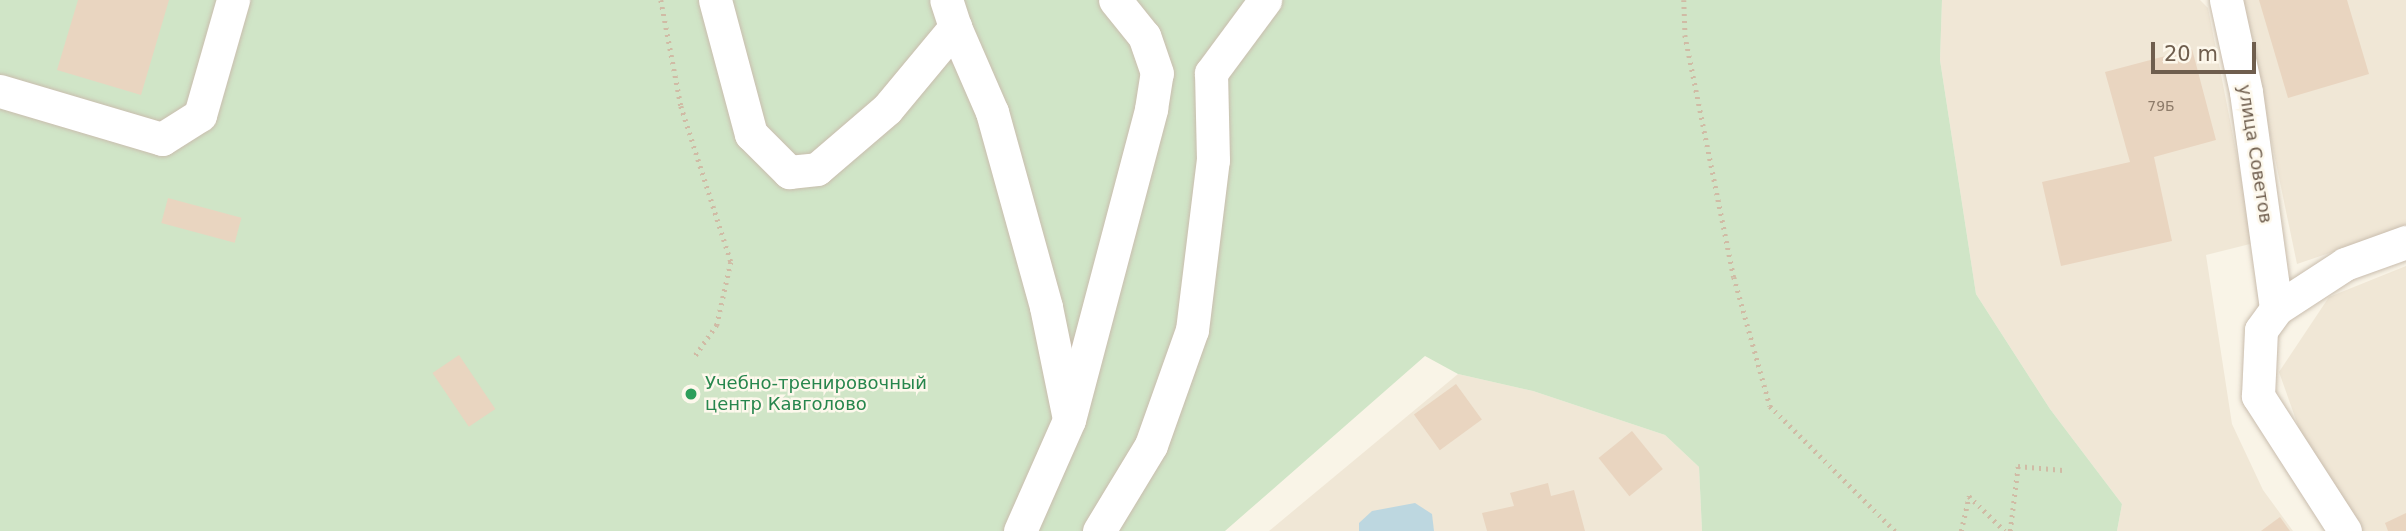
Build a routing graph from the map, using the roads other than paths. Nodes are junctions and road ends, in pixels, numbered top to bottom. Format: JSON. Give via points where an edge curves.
{"nodes":[{"id":1,"x":233,"y":0,"type":"edge"},
{"id":2,"x":715,"y":0,"type":"edge"},
{"id":3,"x":1115,"y":0,"type":"edge"},
{"id":4,"x":1265,"y":0,"type":"edge"},
{"id":5,"x":2226,"y":0,"type":"edge"},
{"id":6,"x":950,"y":14,"type":"edge"},
{"id":7,"x":1157,"y":73,"type":"junction"},
{"id":8,"x":1212,"y":73,"type":"junction"},
{"id":9,"x":0,"y":91,"type":"edge"},
{"id":10,"x":2406,"y":242,"type":"edge"},
{"id":11,"x":2276,"y":309,"type":"junction"},
{"id":12,"x":1069,"y":420,"type":"junction"},
{"id":13,"x":1020,"y":531,"type":"edge"},
{"id":14,"x":1098,"y":531,"type":"edge"},
{"id":15,"x":2345,"y":531,"type":"edge"}],
"edges":[{"from":1,"to":9,"type":"street","via":[[200,115],[162,139]]},
{"from":2,"to":6,"type":"street","via":[[751,134],[789,172],[817,169],[887,109]]},
{"from":3,"to":7,"type":"street","via":[[1144,36]]},
{"from":4,"to":8,"type":"street"},
{"from":5,"to":11,"type":"street","name":"улица Советов","via":[[2246,92]]},
{"from":6,"to":12,"type":"street","via":[[992,112],[1046,307]]},
{"from":7,"to":8,"type":"street"},
{"from":7,"to":12,"type":"street"},
{"from":8,"to":14,"type":"street","via":[[1213,160],[1192,330],[1150,445]]},
{"from":10,"to":11,"type":"street","via":[[2345,264]]},
{"from":11,"to":15,"type":"street","via":[[2261,330],[2258,397]]},
{"from":12,"to":13,"type":"street"}]}
